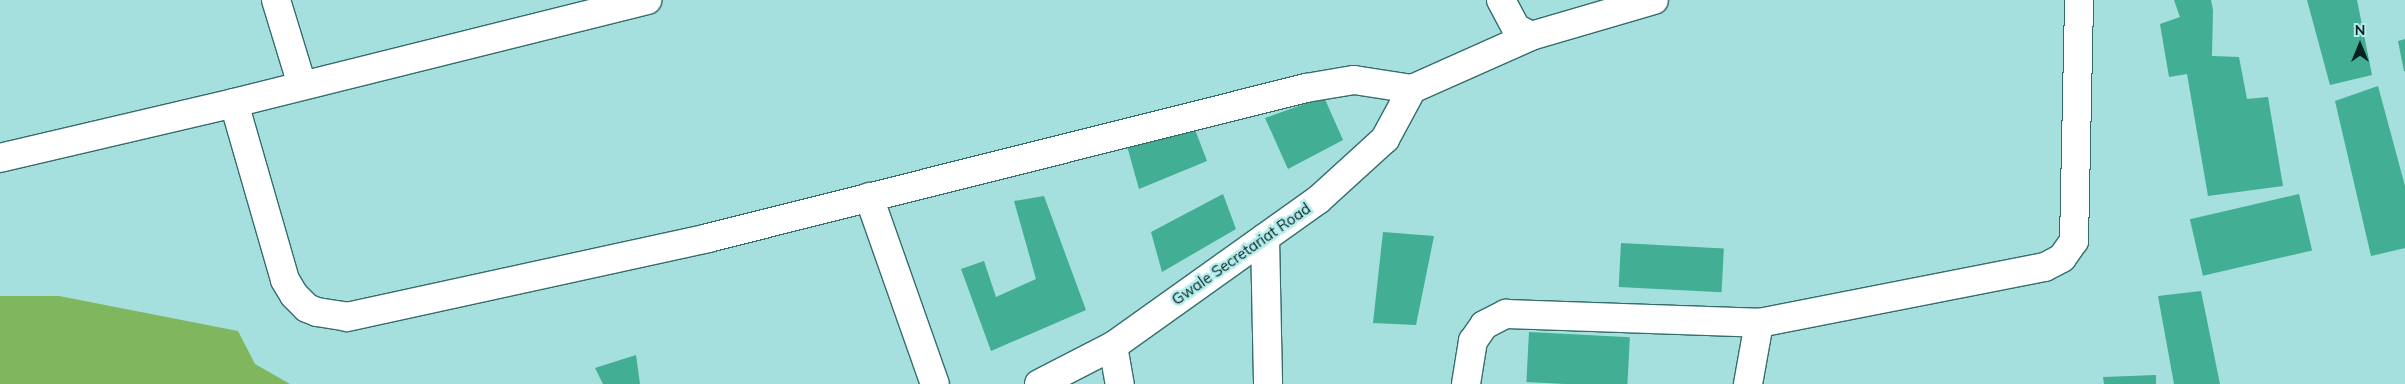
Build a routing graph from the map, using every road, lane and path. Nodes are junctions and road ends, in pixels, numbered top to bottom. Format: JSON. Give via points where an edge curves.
{"nodes":[{"id":1,"x":276,"y":0,"type":"edge"},
{"id":2,"x":647,"y":0,"type":"edge"},
{"id":3,"x":1501,"y":0,"type":"edge"},
{"id":4,"x":1652,"y":0,"type":"edge"},
{"id":5,"x":2079,"y":0,"type":"edge"},
{"id":6,"x":1531,"y":36,"type":"junction"},
{"id":7,"x":302,"y":85,"type":"junction"},
{"id":8,"x":1412,"y":89,"type":"junction"},
{"id":9,"x":234,"y":103,"type":"junction"},
{"id":10,"x":0,"y":158,"type":"edge"},
{"id":11,"x":869,"y":197,"type":"junction"},
{"id":12,"x":1266,"y":238,"type":"junction"},
{"id":13,"x":1759,"y":323,"type":"junction"},
{"id":14,"x":1113,"y":346,"type":"junction"},
{"id":15,"x":935,"y":384,"type":"edge"},
{"id":16,"x":1039,"y":384,"type":"edge"},
{"id":17,"x":1120,"y":384,"type":"edge"},
{"id":18,"x":1268,"y":384,"type":"edge"},
{"id":19,"x":1466,"y":384,"type":"edge"},
{"id":20,"x":1748,"y":384,"type":"edge"}],
"edges":[{"from":1,"to":7,"type":"street"},
{"from":2,"to":7,"type":"street"},
{"from":3,"to":6,"type":"street","via":[[1516,28]]},
{"from":4,"to":6,"type":"street"},
{"from":5,"to":13,"type":"street","via":[[2074,241],[2062,258],[2046,267]]},
{"from":6,"to":8,"type":"street"},
{"from":7,"to":9,"type":"street"},
{"from":8,"to":11,"type":"street","via":[[1354,80],[1306,88]]},
{"from":8,"to":12,"type":"street","name":"Gwale Secretariat Road","via":[[1385,139],[1318,200]]},
{"from":9,"to":10,"type":"street"},
{"from":9,"to":11,"type":"street","via":[[285,280],[307,308],[347,317],[708,238]]},
{"from":11,"to":15,"type":"street"},
{"from":12,"to":14,"type":"street","name":"Gwale Secretariat Road"},
{"from":12,"to":18,"type":"street"},
{"from":13,"to":19,"type":"street","via":[[1506,314],[1484,325],[1473,342]]},
{"from":13,"to":20,"type":"street"},
{"from":14,"to":16,"type":"street","name":"Gwale Secretariat Road"},
{"from":14,"to":17,"type":"street"}]}
